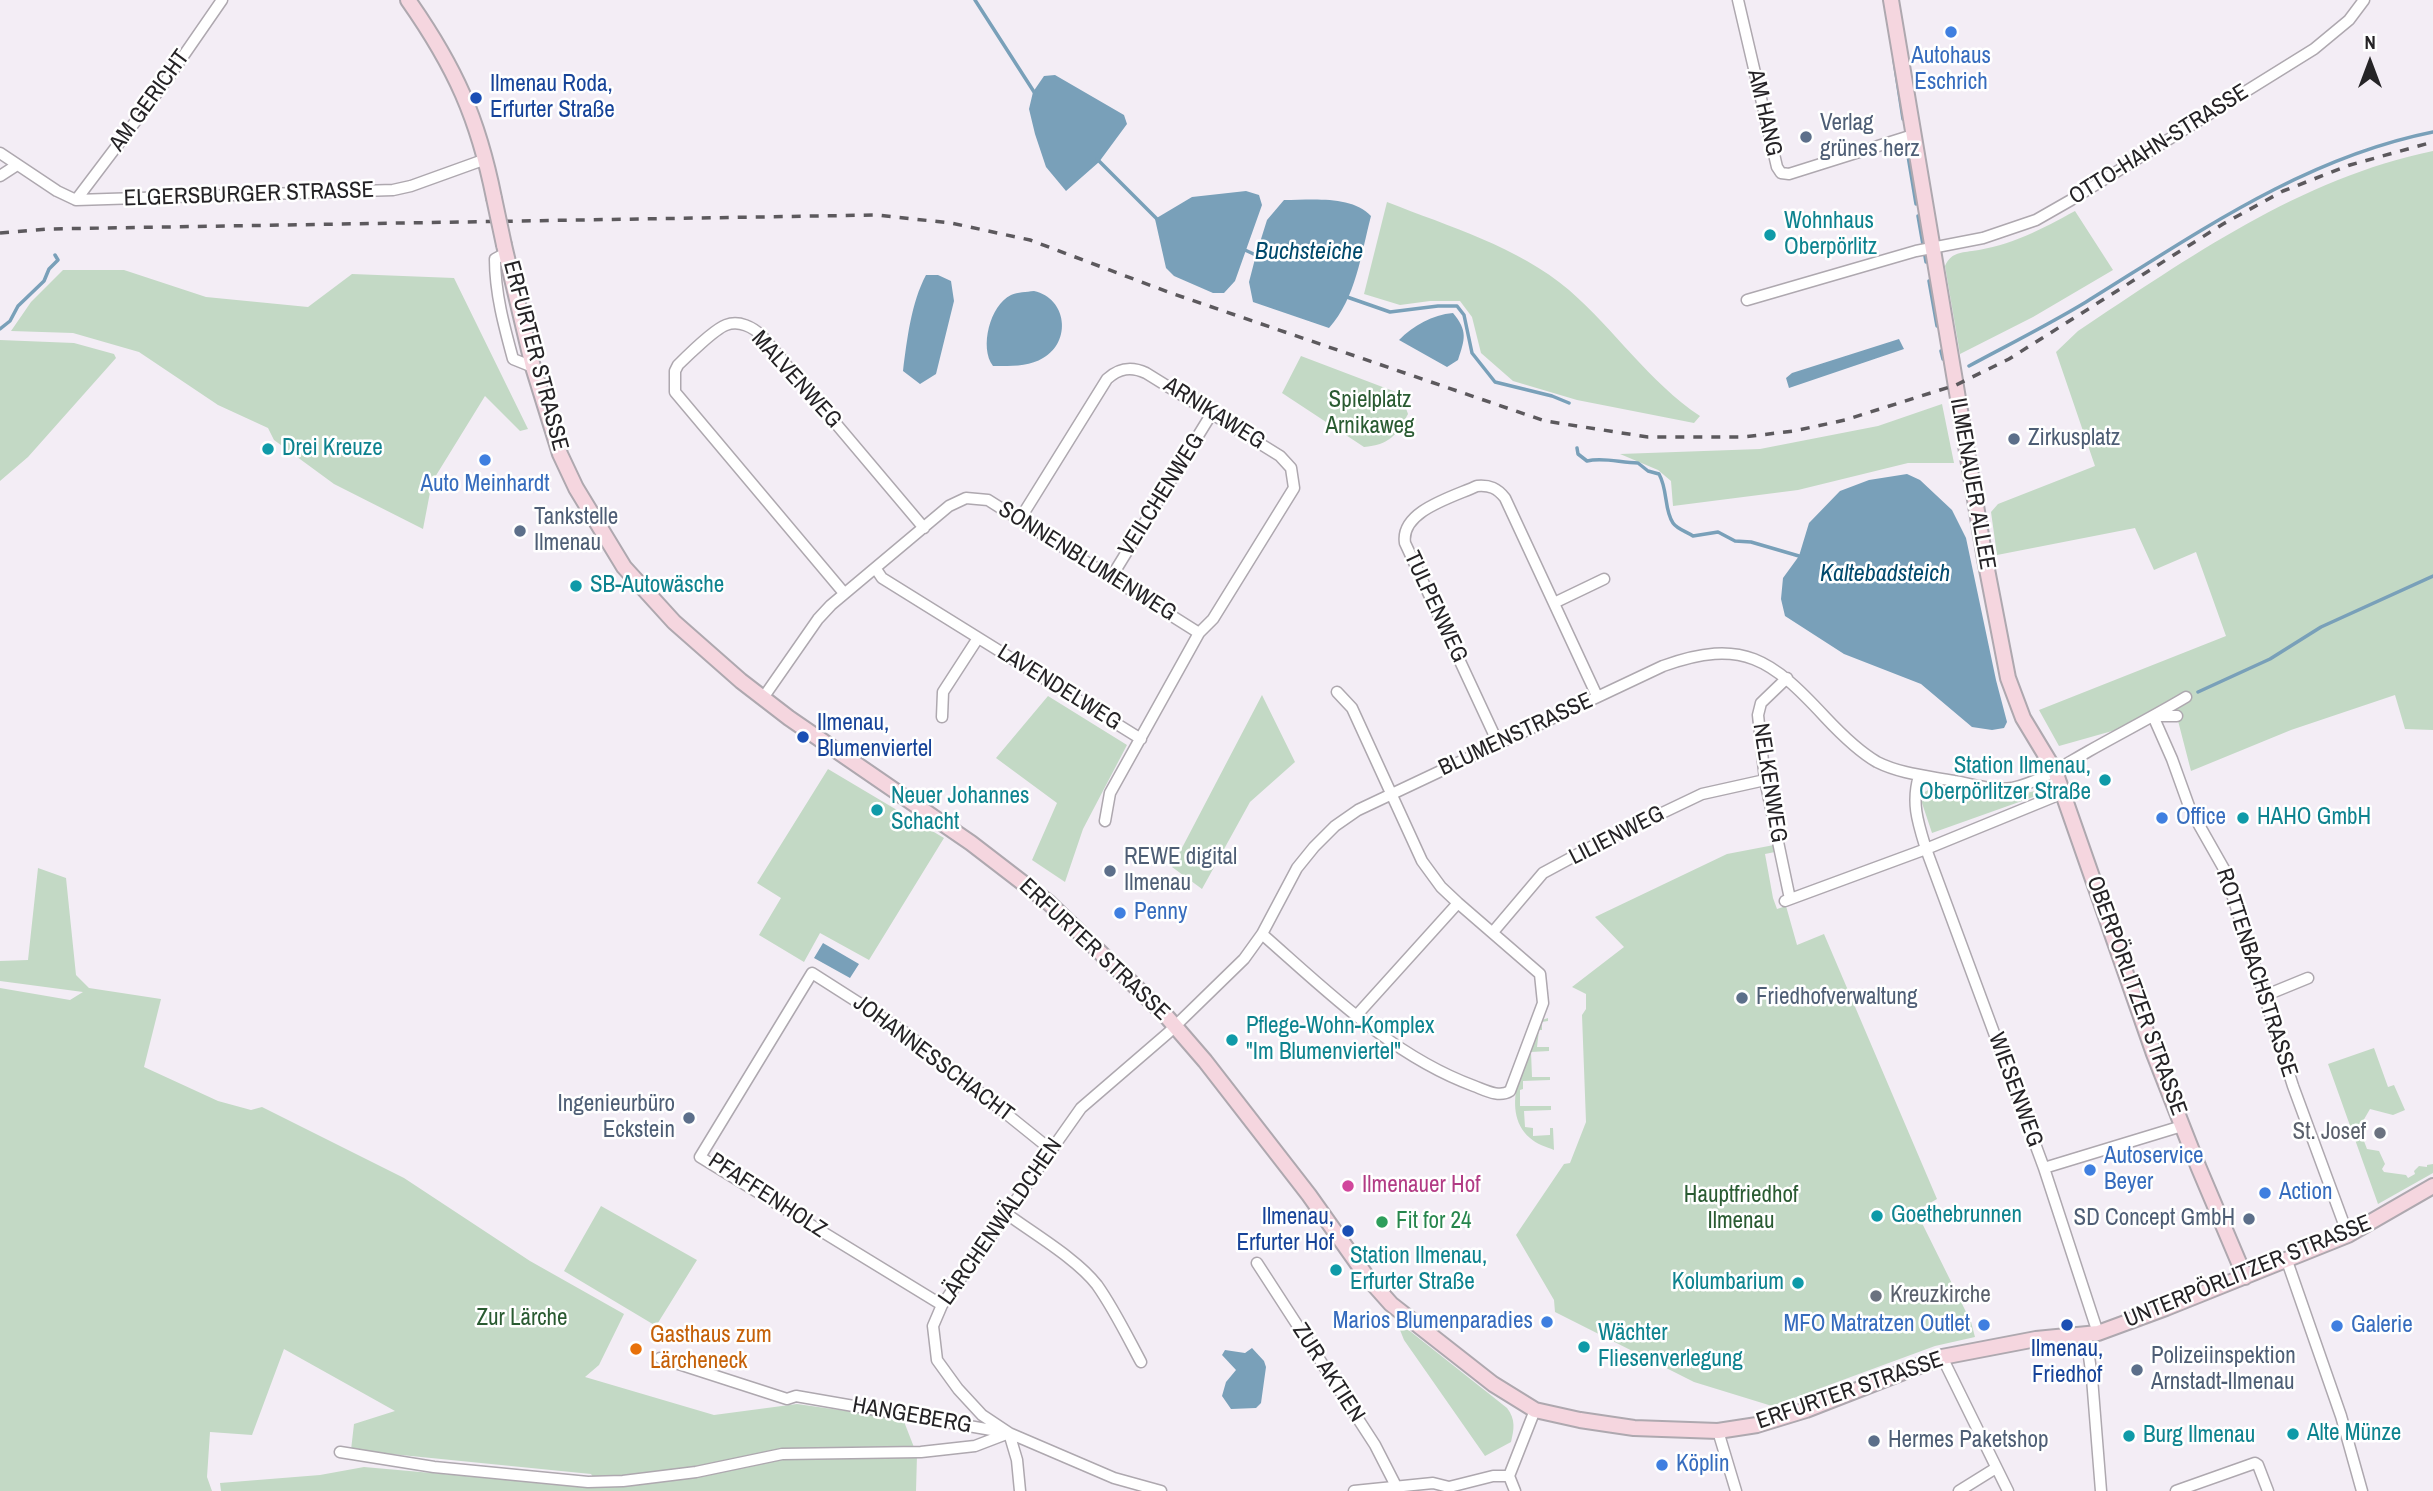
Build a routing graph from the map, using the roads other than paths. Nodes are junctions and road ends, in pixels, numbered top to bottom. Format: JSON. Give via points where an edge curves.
{"nodes":[{"id":1,"x":222,"y":0,"type":"edge"},
{"id":2,"x":408,"y":0,"type":"edge"},
{"id":3,"x":1738,"y":0,"type":"edge"},
{"id":4,"x":1891,"y":0,"type":"edge"},
{"id":5,"x":2364,"y":0,"type":"edge"},
{"id":6,"x":1913,"y":135,"type":"junction"},
{"id":7,"x":0,"y":153,"type":"edge"},
{"id":8,"x":486,"y":159,"type":"junction"},
{"id":9,"x":16,"y":165,"type":"junction"},
{"id":10,"x":0,"y":176,"type":"edge"},
{"id":11,"x":76,"y":200,"type":"junction"},
{"id":12,"x":1932,"y":248,"type":"junction"},
{"id":13,"x":1747,"y":300,"type":"dead end"},
{"id":14,"x":1212,"y":413,"type":"junction"},
{"id":15,"x":1020,"y":519,"type":"junction"},
{"id":16,"x":924,"y":528,"type":"junction"},
{"id":17,"x":876,"y":569,"type":"junction"},
{"id":18,"x":1112,"y":576,"type":"junction"},
{"id":19,"x":1604,"y":579,"type":"dead end"},
{"id":20,"x":844,"y":593,"type":"junction"},
{"id":21,"x":1554,"y":603,"type":"junction"},
{"id":22,"x":1199,"y":633,"type":"junction"},
{"id":23,"x":978,"y":638,"type":"junction"},
{"id":24,"x":1787,"y":678,"type":"junction"},
{"id":25,"x":1337,"y":692,"type":"dead end"},
{"id":26,"x":1597,"y":696,"type":"junction"},
{"id":27,"x":2186,"y":697,"type":"dead end"},
{"id":28,"x":763,"y":698,"type":"junction"},
{"id":29,"x":2152,"y":716,"type":"junction"},
{"id":30,"x":2177,"y":716,"type":"dead end"},
{"id":31,"x":942,"y":717,"type":"dead end"},
{"id":32,"x":2023,"y":718,"type":"joint"},
{"id":33,"x":1140,"y":738,"type":"junction"},
{"id":34,"x":1499,"y":743,"type":"junction"},
{"id":35,"x":2055,"y":771,"type":"junction"},
{"id":36,"x":1919,"y":776,"type":"junction"},
{"id":37,"x":1765,"y":780,"type":"junction"},
{"id":38,"x":1391,"y":793,"type":"junction"},
{"id":39,"x":2063,"y":793,"type":"junction"},
{"id":40,"x":1105,"y":821,"type":"dead end"},
{"id":41,"x":1926,"y":849,"type":"junction"},
{"id":42,"x":1458,"y":903,"type":"junction"},
{"id":43,"x":1493,"y":932,"type":"junction"},
{"id":44,"x":1262,"y":934,"type":"junction"},
{"id":45,"x":812,"y":973,"type":"joint"},
{"id":46,"x":2308,"y":978,"type":"dead end"},
{"id":47,"x":2264,"y":996,"type":"junction"},
{"id":48,"x":1356,"y":1016,"type":"junction"},
{"id":49,"x":1175,"y":1026,"type":"junction"},
{"id":50,"x":2182,"y":1126,"type":"junction"},
{"id":51,"x":1050,"y":1149,"type":"junction"},
{"id":52,"x":2044,"y":1168,"type":"junction"},
{"id":53,"x":2433,"y":1186,"type":"edge"},
{"id":54,"x":1007,"y":1213,"type":"junction"},
{"id":55,"x":2348,"y":1235,"type":"junction"},
{"id":56,"x":2287,"y":1261,"type":"junction"},
{"id":57,"x":1257,"y":1263,"type":"dead end"},
{"id":58,"x":2245,"y":1277,"type":"junction"},
{"id":59,"x":942,"y":1305,"type":"junction"},
{"id":60,"x":2092,"y":1334,"type":"junction"},
{"id":61,"x":1942,"y":1357,"type":"junction"},
{"id":62,"x":660,"y":1358,"type":"dead end"},
{"id":63,"x":1140,"y":1362,"type":"dead end"},
{"id":64,"x":1535,"y":1410,"type":"junction"},
{"id":65,"x":1718,"y":1431,"type":"junction"},
{"id":66,"x":1009,"y":1433,"type":"junction"},
{"id":67,"x":340,"y":1452,"type":"dead end"},
{"id":68,"x":1996,"y":1468,"type":"junction"},
{"id":69,"x":1509,"y":1476,"type":"junction"},
{"id":70,"x":1396,"y":1486,"type":"junction"},
{"id":71,"x":1449,"y":1489,"type":"edge"},
{"id":72,"x":1020,"y":1491,"type":"edge"},
{"id":73,"x":1161,"y":1491,"type":"edge"},
{"id":74,"x":1354,"y":1491,"type":"edge"},
{"id":75,"x":1515,"y":1491,"type":"edge"},
{"id":76,"x":1736,"y":1491,"type":"edge"},
{"id":77,"x":1959,"y":1491,"type":"edge"},
{"id":78,"x":2008,"y":1491,"type":"edge"},
{"id":79,"x":2101,"y":1491,"type":"edge"},
{"id":80,"x":2176,"y":1491,"type":"edge"},
{"id":81,"x":2268,"y":1491,"type":"edge"},
{"id":82,"x":2362,"y":1491,"type":"edge"}],
"edges":[{"from":1,"to":11,"type":"street","name":"AM GERICHT"},
{"from":2,"to":8,"type":"main road","name":"ERFURTER STRASSE","via":[[462,90]]},
{"from":3,"to":6,"type":"street","name":"AM HANG","via":[[1781,173]]},
{"from":4,"to":6,"type":"main road","name":"ILMENAUER ALLEE"},
{"from":5,"to":12,"type":"street","name":"OTTO-HAHN-STRASSE","via":[[2314,49],[2071,201],[2036,220],[1983,238]]},
{"from":6,"to":12,"type":"main road","name":"ILMENAUER ALLEE"},
{"from":7,"to":9,"type":"street","name":"ELGERSBURGER STRASSE"},
{"from":8,"to":11,"type":"street","name":"ELGERSBURGER STRASSE","via":[[393,190]]},
{"from":8,"to":28,"type":"main road","name":"ERFURTER STRASSE","bridge":true,"via":[[533,367],[576,488],[624,567],[674,622]]},
{"from":9,"to":10,"type":"street"},
{"from":9,"to":11,"type":"street","name":"ELGERSBURGER STRASSE"},
{"from":12,"to":13,"type":"street"},
{"from":12,"to":32,"type":"main road","name":"ILMENAUER ALLEE","via":[[1997,628]]},
{"from":14,"to":15,"type":"street","name":"ARNIKAWEG","via":[[1137,368],[1114,372]]},
{"from":14,"to":18,"type":"street","name":"VEILCHENWEG"},
{"from":14,"to":22,"type":"street","name":"ARNIKAWEG","via":[[1280,456],[1291,468],[1294,488],[1213,619]]},
{"from":15,"to":16,"type":"street","name":"SONNENBLUMENWEG","via":[[988,500],[966,498]]},
{"from":15,"to":18,"type":"street","name":"SONNENBLUMENWEG"},
{"from":16,"to":17,"type":"street","name":"SONNENBLUMENWEG"},
{"from":16,"to":20,"type":"street","name":"MALVENWEG","via":[[762,336],[744,325],[725,325],[677,365],[675,392]]},
{"from":17,"to":20,"type":"street","name":"SONNENBLUMENWEG"},
{"from":17,"to":23,"type":"street","name":"LAVENDELWEG","via":[[882,578]]},
{"from":18,"to":22,"type":"street","name":"SONNENBLUMENWEG"},
{"from":19,"to":21,"type":"street"},
{"from":20,"to":28,"type":"street","name":"SONNENBLUMENWEG","via":[[818,619]]},
{"from":21,"to":26,"type":"street","name":"TULPENWEG"},
{"from":21,"to":34,"type":"street","name":"TULPENWEG","via":[[1505,498],[1493,487],[1477,486],[1417,514],[1406,525],[1405,543]]},
{"from":22,"to":33,"type":"street","name":"SONNENBLUMENWEG"},
{"from":23,"to":31,"type":"street","name":"LAVENDELWEG","via":[[943,692]]},
{"from":23,"to":33,"type":"street","name":"LAVENDELWEG"},
{"from":24,"to":26,"type":"street","name":"BLUMENSTRASSE","via":[[1753,659],[1710,653],[1687,657]]},
{"from":24,"to":36,"type":"street","name":"BLUMENSTRASSE","via":[[1859,749],[1878,762]]},
{"from":24,"to":37,"type":"street","name":"NELKENWEG","via":[[1758,710]]},
{"from":25,"to":38,"type":"street","via":[[1352,708]]},
{"from":26,"to":34,"type":"street","name":"BLUMENSTRASSE"},
{"from":27,"to":29,"type":"street"},
{"from":28,"to":49,"type":"main road","name":"ERFURTER STRASSE","via":[[1049,903]]},
{"from":29,"to":30,"type":"street"},
{"from":29,"to":35,"type":"street"},
{"from":29,"to":47,"type":"street","name":"ROTTENBACHSTRASSE","via":[[2190,809],[2224,869]]},
{"from":32,"to":35,"type":"main road","name":"OBERPÖRLITZER STRASSE"},
{"from":33,"to":40,"type":"street","name":"SONNENBLUMENWEG","via":[[1110,793]]},
{"from":34,"to":38,"type":"street","name":"BLUMENSTRASSE"},
{"from":35,"to":36,"type":"street","name":"BLUMENSTRASSE","via":[[2009,788]]},
{"from":35,"to":39,"type":"main road","name":"OBERPÖRLITZER STRASSE"},
{"from":36,"to":41,"type":"street","via":[[1915,811]]},
{"from":37,"to":41,"type":"street","name":"NELKENWEG","via":[[1787,900]]},
{"from":37,"to":43,"type":"street","name":"LILIENWEG","via":[[1702,794],[1543,873]]},
{"from":38,"to":42,"type":"street","via":[[1422,861]]},
{"from":38,"to":44,"type":"street","name":"BLUMENSTRASSE","via":[[1358,810],[1314,847],[1286,887]]},
{"from":39,"to":41,"type":"street"},
{"from":39,"to":50,"type":"main road","name":"OBERPÖRLITZER STRASSE"},
{"from":41,"to":52,"type":"street","name":"WIESENWEG"},
{"from":42,"to":43,"type":"street"},
{"from":42,"to":48,"type":"street"},
{"from":43,"to":48,"type":"street","via":[[1540,974],[1543,1003],[1506,1094],[1442,1074]]},
{"from":44,"to":48,"type":"street"},
{"from":44,"to":49,"type":"street","name":"BLUMENSTRASSE","via":[[1244,959]]},
{"from":45,"to":51,"type":"street","name":"JOHANNESSCHACHT","via":[[906,1033]]},
{"from":45,"to":59,"type":"street","name":"PFAFFENHOLZ","via":[[700,1157]]},
{"from":46,"to":47,"type":"street"},
{"from":47,"to":55,"type":"street","name":"ROTTENBACHSTRASSE"},
{"from":49,"to":51,"type":"street","name":"LÄRCHENWÄLDCHEN","via":[[1081,1108]]},
{"from":49,"to":64,"type":"main road","name":"ERFURTER STRASSE","via":[[1391,1304],[1493,1384]]},
{"from":50,"to":52,"type":"street"},
{"from":50,"to":58,"type":"main road","name":"OBERPÖRLITZER STRASSE"},
{"from":51,"to":54,"type":"street","name":"LÄRCHENWÄLDCHEN"},
{"from":52,"to":60,"type":"street","name":"WIESENWEG"},
{"from":53,"to":55,"type":"main road","name":"UNTERPÖRLITZER STRASSE"},
{"from":54,"to":59,"type":"street","name":"LÄRCHENWÄLDCHEN"},
{"from":54,"to":63,"type":"street","via":[[1096,1284]]},
{"from":55,"to":56,"type":"main road","name":"UNTERPÖRLITZER STRASSE"},
{"from":56,"to":58,"type":"main road","name":"UNTERPÖRLITZER STRASSE"},
{"from":56,"to":82,"type":"street"},
{"from":57,"to":70,"type":"street","name":"ZUR AKTIEN","via":[[1375,1445]]},
{"from":58,"to":60,"type":"main road","name":"UNTERPÖRLITZER STRASSE"},
{"from":59,"to":66,"type":"street","name":"LÄRCHENWÄLDCHEN","via":[[933,1326],[937,1360],[982,1415]]},
{"from":60,"to":61,"type":"main road","name":"ERFURTER STRASSE","via":[[2035,1339]]},
{"from":60,"to":79,"type":"street","name":"WIESENWEG"},
{"from":61,"to":65,"type":"main road","name":"ERFURTER STRASSE","via":[[1806,1410]]},
{"from":61,"to":68,"type":"street"},
{"from":62,"to":66,"type":"street","name":"HANGEBERG","via":[[787,1399],[796,1396]]},
{"from":64,"to":65,"type":"main road","name":"ERFURTER STRASSE","via":[[1634,1428]]},
{"from":64,"to":69,"type":"street"},
{"from":65,"to":76,"type":"street"},
{"from":66,"to":67,"type":"street","via":[[975,1446],[921,1452],[782,1454],[696,1472],[588,1482],[434,1468]]},
{"from":66,"to":72,"type":"street"},
{"from":66,"to":73,"type":"street","name":"HANGEBERG","via":[[1114,1478]]},
{"from":68,"to":77,"type":"street"},
{"from":68,"to":78,"type":"street"},
{"from":69,"to":71,"type":"street"},
{"from":69,"to":75,"type":"street"},
{"from":70,"to":71,"type":"street","via":[[1433,1483]]},
{"from":70,"to":74,"type":"street"},
{"from":80,"to":81,"type":"street","via":[[2255,1464]]}]}
